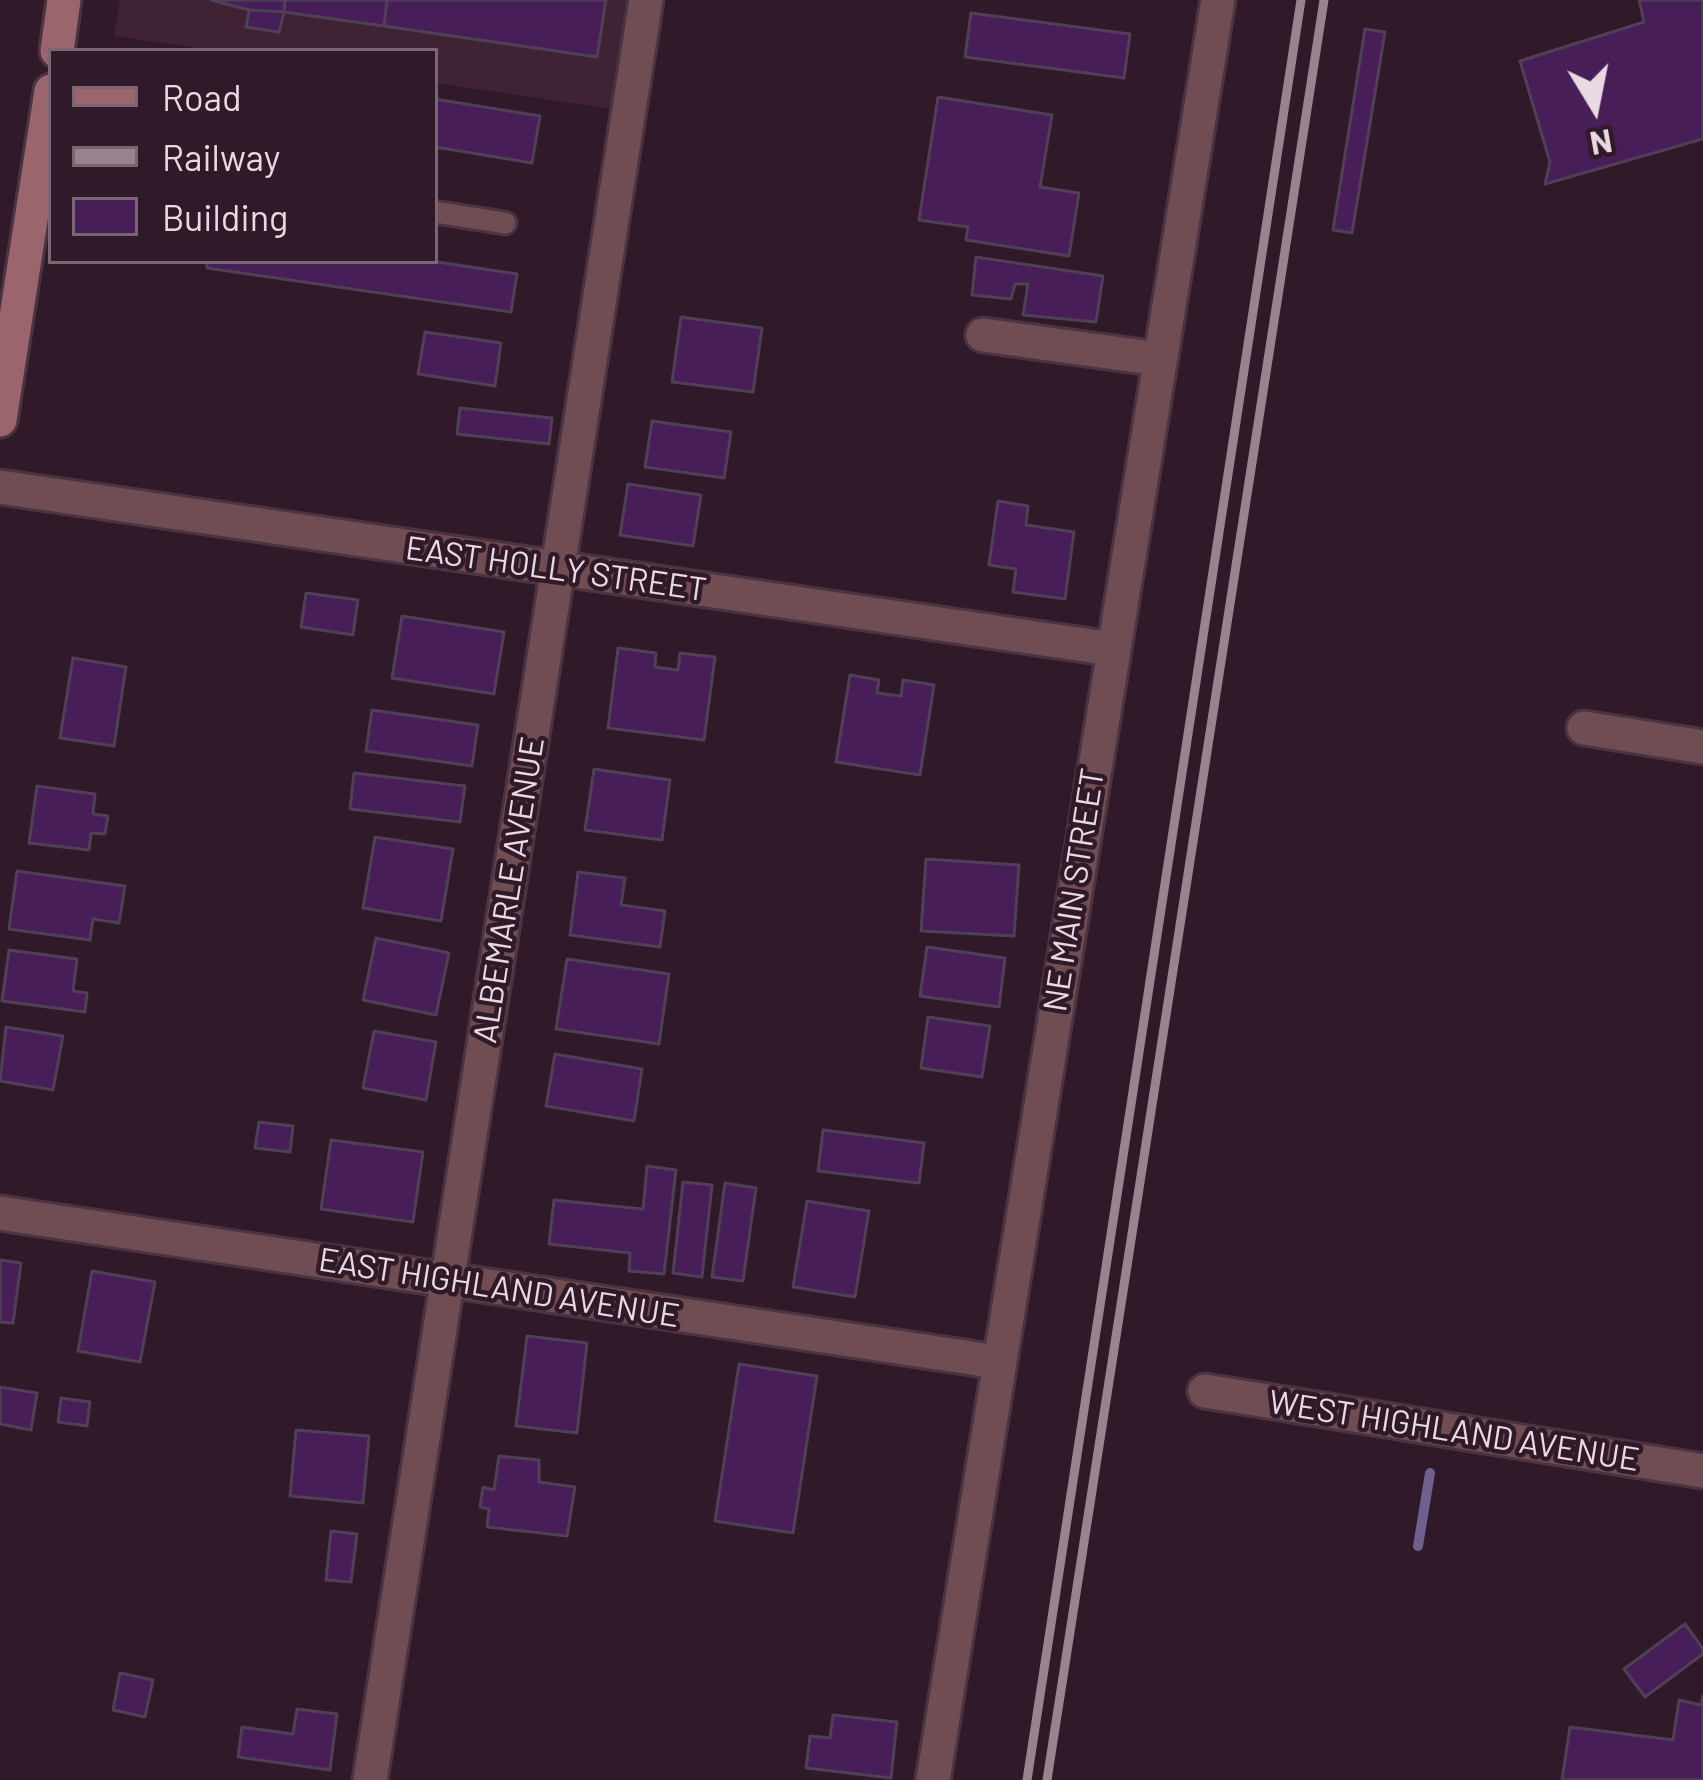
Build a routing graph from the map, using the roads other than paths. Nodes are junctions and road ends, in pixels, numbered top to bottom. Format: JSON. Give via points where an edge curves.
{"nodes":[{"id":1,"x":64,"y":0,"type":"edge"},
{"id":2,"x":646,"y":0,"type":"edge"},
{"id":3,"x":1218,"y":0,"type":"edge"},
{"id":4,"x":57,"y":48,"type":"edge"},
{"id":5,"x":48,"y":129,"type":"edge"},
{"id":6,"x":45,"y":167,"type":"edge"},
{"id":7,"x":438,"y":212,"type":"edge"},
{"id":8,"x":505,"y":223,"type":"dead end"},
{"id":9,"x":983,"y":335,"type":"dead end"},
{"id":10,"x":1159,"y":359,"type":"junction"},
{"id":11,"x":0,"y":420,"type":"edge"},
{"id":12,"x":0,"y":487,"type":"edge"},
{"id":13,"x":558,"y":570,"type":"junction"},
{"id":14,"x":1112,"y":650,"type":"junction"},
{"id":15,"x":1584,"y":728,"type":"dead end"},
{"id":16,"x":1703,"y":747,"type":"edge"},
{"id":17,"x":0,"y":1213,"type":"edge"},
{"id":18,"x":448,"y":1280,"type":"junction"},
{"id":19,"x":998,"y":1363,"type":"junction"},
{"id":20,"x":1205,"y":1391,"type":"dead end"},
{"id":21,"x":1703,"y":1471,"type":"edge"},
{"id":22,"x":370,"y":1780,"type":"edge"},
{"id":23,"x":933,"y":1780,"type":"edge"}],
"edges":[{"from":1,"to":4,"type":"main road"},
{"from":2,"to":13,"type":"street","name":"ALBEMARLE AVENUE"},
{"from":3,"to":10,"type":"street","name":"NE MAIN STREET"},
{"from":5,"to":6,"type":"main road"},
{"from":6,"to":11,"type":"main road"},
{"from":7,"to":8,"type":"lane"},
{"from":9,"to":10,"type":"street"},
{"from":10,"to":14,"type":"street","name":"NE MAIN STREET"},
{"from":12,"to":13,"type":"street","name":"EAST HOLLY STREET"},
{"from":13,"to":14,"type":"street","name":"EAST HOLLY STREET"},
{"from":13,"to":18,"type":"street","name":"ALBEMARLE AVENUE"},
{"from":14,"to":19,"type":"street","name":"NE MAIN STREET"},
{"from":15,"to":16,"type":"street"},
{"from":17,"to":18,"type":"street","name":"EAST HIGHLAND AVENUE"},
{"from":18,"to":19,"type":"street","name":"EAST HIGHLAND AVENUE"},
{"from":18,"to":22,"type":"street","name":"ALBEMARLE AVENUE"},
{"from":19,"to":23,"type":"street","name":"NE MAIN STREET"},
{"from":20,"to":21,"type":"street","name":"WEST HIGHLAND AVENUE"}]}
